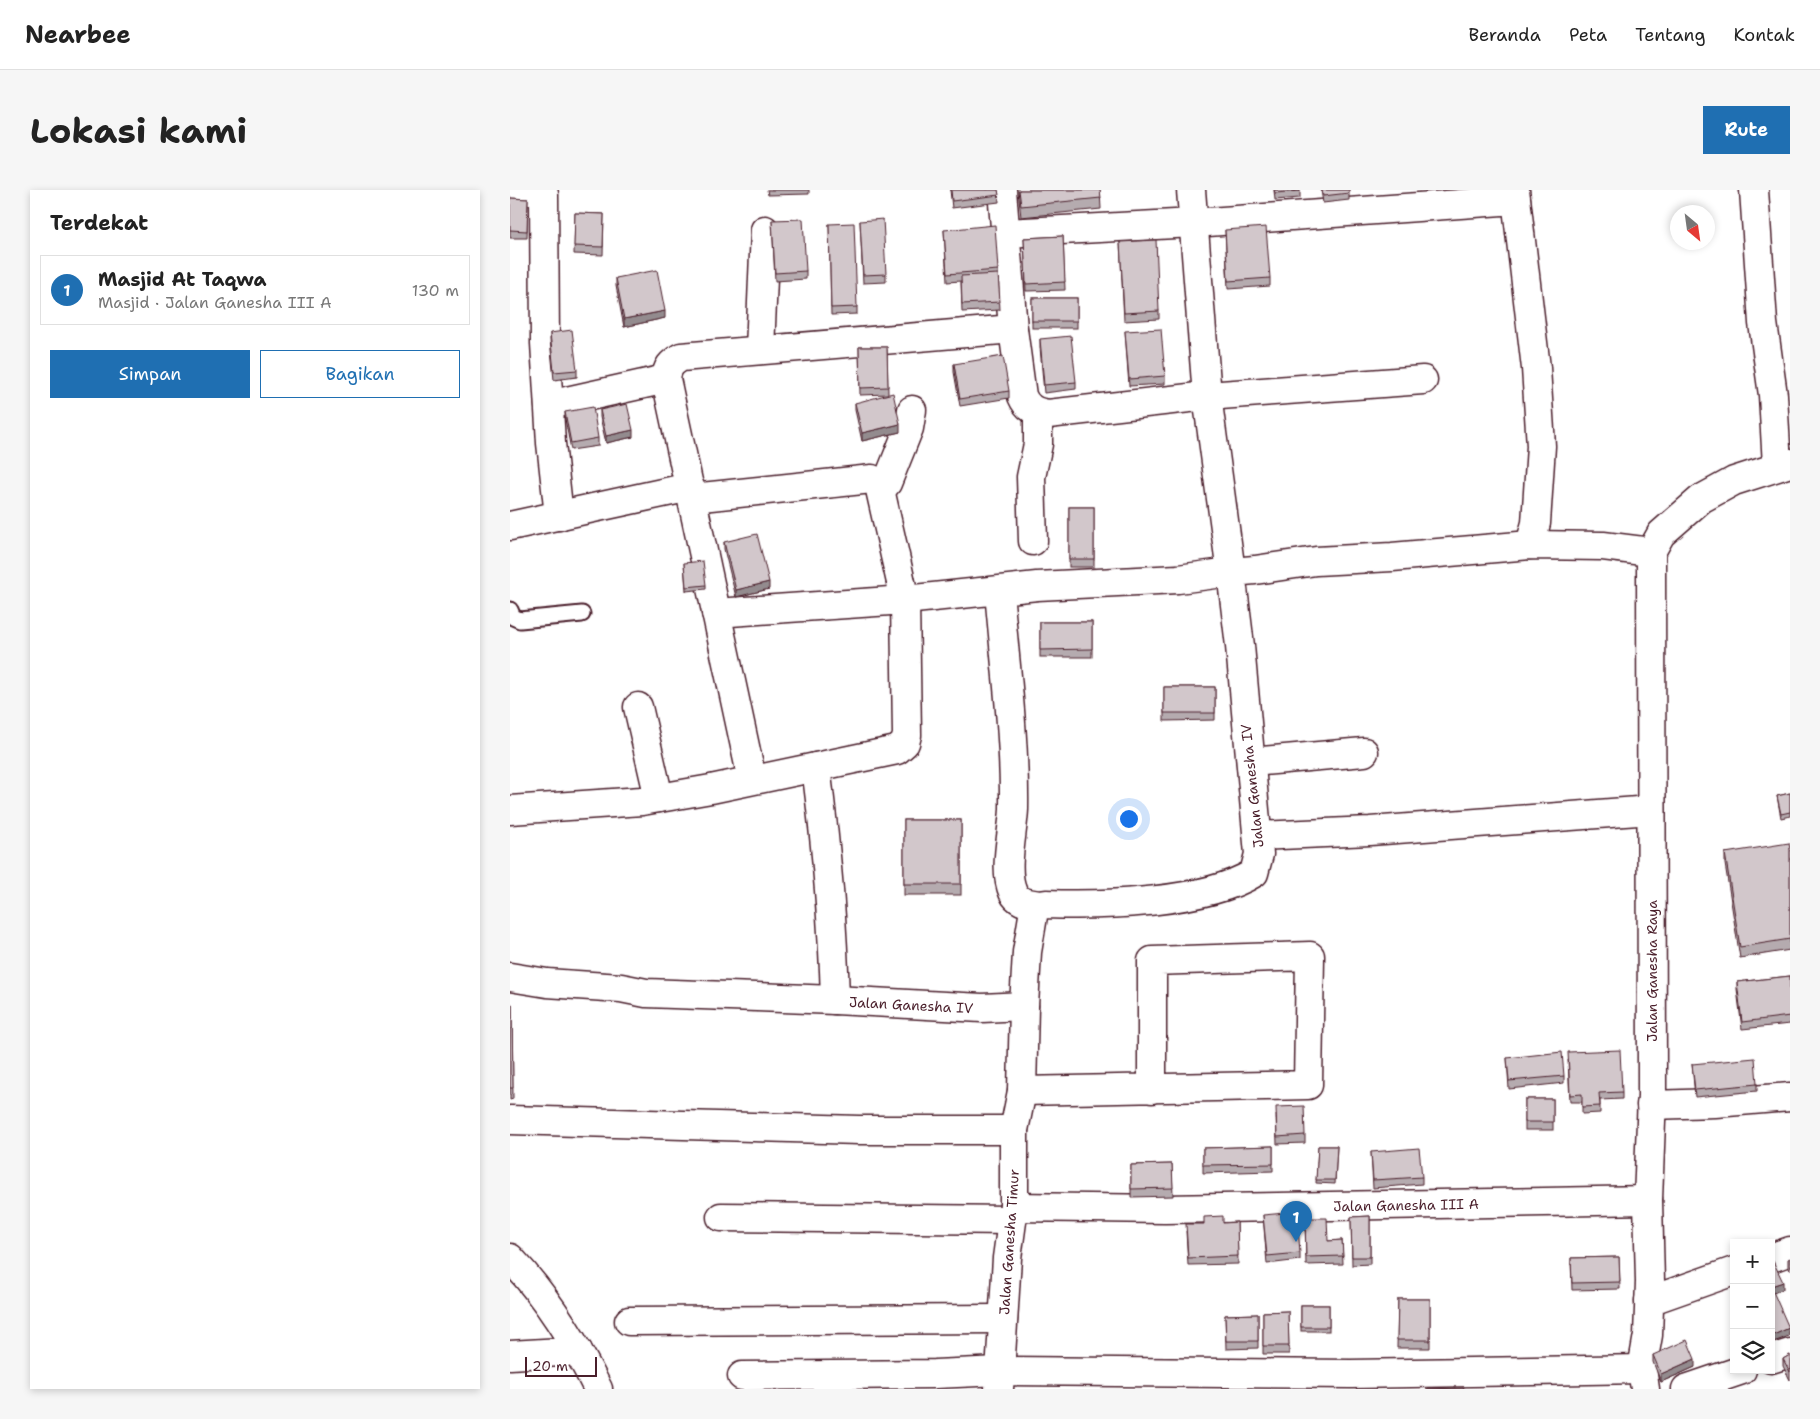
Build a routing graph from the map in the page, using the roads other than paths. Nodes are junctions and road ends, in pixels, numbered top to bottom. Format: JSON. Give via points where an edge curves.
{"nodes":[{"id":1,"x":528,"y":190,"type":"edge"},
{"id":2,"x":539,"y":190,"type":"edge"},
{"id":3,"x":1002,"y":190,"type":"edge"},
{"id":4,"x":1191,"y":190,"type":"edge"},
{"id":5,"x":1754,"y":190,"type":"edge"},
{"id":6,"x":510,"y":192,"type":"edge"},
{"id":7,"x":1515,"y":195,"type":"edge"},
{"id":8,"x":1194,"y":223,"type":"junction"},
{"id":9,"x":765,"y":230,"type":"dead end"},
{"id":10,"x":1005,"y":233,"type":"junction"},
{"id":11,"x":1013,"y":329,"type":"junction"},
{"id":12,"x":760,"y":350,"type":"junction"},
{"id":13,"x":666,"y":379,"type":"junction"},
{"id":14,"x":1423,"y":380,"type":"dead end"},
{"id":15,"x":1207,"y":396,"type":"junction"},
{"id":16,"x":549,"y":405,"type":"junction"},
{"id":17,"x":912,"y":410,"type":"dead end"},
{"id":18,"x":1038,"y":413,"type":"junction"},
{"id":19,"x":1784,"y":465,"type":"edge"},
{"id":20,"x":881,"y":490,"type":"junction"},
{"id":21,"x":691,"y":492,"type":"junction"},
{"id":22,"x":559,"y":516,"type":"junction"},
{"id":23,"x":510,"y":526,"type":"edge"},
{"id":24,"x":1033,"y":541,"type":"dead end"},
{"id":25,"x":1530,"y":545,"type":"junction"},
{"id":26,"x":1651,"y":552,"type":"junction"},
{"id":27,"x":1231,"y":572,"type":"junction"},
{"id":28,"x":999,"y":591,"type":"junction"},
{"id":29,"x":905,"y":600,"type":"junction"},
{"id":30,"x":510,"y":610,"type":"edge"},
{"id":31,"x":716,"y":612,"type":"junction"},
{"id":32,"x":582,"y":614,"type":"dead end"},
{"id":33,"x":638,"y":707,"type":"dead end"},
{"id":34,"x":1364,"y":752,"type":"dead end"},
{"id":35,"x":1251,"y":762,"type":"junction"},
{"id":36,"x":816,"y":767,"type":"junction"},
{"id":37,"x":752,"y":779,"type":"junction"},
{"id":38,"x":659,"y":798,"type":"junction"},
{"id":39,"x":510,"y":810,"type":"edge"},
{"id":40,"x":1651,"y":810,"type":"junction"},
{"id":41,"x":1258,"y":836,"type":"junction"},
{"id":42,"x":1039,"y":905,"type":"junction"},
{"id":43,"x":510,"y":977,"type":"edge"},
{"id":44,"x":835,"y":1000,"type":"junction"},
{"id":45,"x":1024,"y":1006,"type":"junction"},
{"id":46,"x":1152,"y":1088,"type":"junction"},
{"id":47,"x":1022,"y":1091,"type":"junction"},
{"id":48,"x":1790,"y":1097,"type":"edge"},
{"id":49,"x":1651,"y":1105,"type":"junction"},
{"id":50,"x":510,"y":1120,"type":"edge"},
{"id":51,"x":1014,"y":1130,"type":"junction"},
{"id":52,"x":1648,"y":1200,"type":"junction"},
{"id":53,"x":1013,"y":1214,"type":"junction"},
{"id":54,"x":721,"y":1217,"type":"dead end"},
{"id":55,"x":1790,"y":1251,"type":"edge"},
{"id":56,"x":1775,"y":1257,"type":"edge"},
{"id":57,"x":510,"y":1258,"type":"edge"},
{"id":58,"x":1730,"y":1272,"type":"edge"},
{"id":59,"x":1649,"y":1301,"type":"junction"},
{"id":60,"x":1003,"y":1320,"type":"junction"},
{"id":61,"x":629,"y":1321,"type":"dead end"},
{"id":62,"x":578,"y":1351,"type":"junction"},
{"id":63,"x":1790,"y":1353,"type":"edge"},
{"id":64,"x":510,"y":1355,"type":"edge"},
{"id":65,"x":1775,"y":1358,"type":"edge"},
{"id":66,"x":1730,"y":1374,"type":"edge"},
{"id":67,"x":742,"y":1376,"type":"dead end"},
{"id":68,"x":1644,"y":1379,"type":"edge"},
{"id":69,"x":999,"y":1380,"type":"edge"},
{"id":70,"x":598,"y":1389,"type":"edge"},
{"id":71,"x":1686,"y":1389,"type":"edge"}],
"edges":[{"from":1,"to":6,"type":"street"},
{"from":2,"to":16,"type":"street","via":[[544,194],[545,343]]},
{"from":3,"to":10,"type":"street"},
{"from":4,"to":8,"type":"street","name":"Jalan Ganesha IV"},
{"from":5,"to":19,"type":"street","via":[[1764,323]]},
{"from":7,"to":8,"type":"street"},
{"from":7,"to":25,"type":"street","via":[[1536,368],[1541,446],[1536,523]]},
{"from":8,"to":10,"type":"street"},
{"from":8,"to":15,"type":"street","name":"Jalan Ganesha IV"},
{"from":9,"to":12,"type":"street"},
{"from":10,"to":11,"type":"street"},
{"from":11,"to":12,"type":"street"},
{"from":11,"to":18,"type":"street","via":[[1022,396],[1025,403]]},
{"from":12,"to":13,"type":"street","via":[[681,357],[667,370]]},
{"from":13,"to":16,"type":"street"},
{"from":13,"to":21,"type":"street"},
{"from":14,"to":15,"type":"street"},
{"from":15,"to":18,"type":"street"},
{"from":15,"to":27,"type":"street","name":"Jalan Ganesha IV"},
{"from":16,"to":22,"type":"street"},
{"from":17,"to":20,"type":"street","via":[[887,483]]},
{"from":18,"to":24,"type":"street","via":[[1038,444],[1031,477]]},
{"from":19,"to":26,"type":"street","via":[[1734,481],[1702,499],[1661,534]]},
{"from":20,"to":21,"type":"street","via":[[872,479]]},
{"from":20,"to":29,"type":"street"},
{"from":21,"to":22,"type":"street","via":[[599,506]]},
{"from":21,"to":31,"type":"street"},
{"from":22,"to":23,"type":"street"},
{"from":25,"to":26,"type":"street","via":[[1603,546]]},
{"from":25,"to":27,"type":"street","via":[[1316,561]]},
{"from":26,"to":40,"type":"street","name":"Jalan Ganesha Raya"},
{"from":27,"to":28,"type":"street","via":[[1178,579]]},
{"from":27,"to":35,"type":"street","name":"Jalan Ganesha IV"},
{"from":28,"to":29,"type":"street"},
{"from":28,"to":42,"type":"street","via":[[1014,809],[1009,863],[1011,884],[1021,902]]},
{"from":29,"to":31,"type":"street"},
{"from":29,"to":36,"type":"street","via":[[905,743],[889,753]]},
{"from":30,"to":32,"type":"lane","via":[[520,620]]},
{"from":31,"to":37,"type":"street"},
{"from":33,"to":38,"type":"street"},
{"from":34,"to":35,"type":"street"},
{"from":35,"to":41,"type":"street","name":"Jalan Ganesha IV"},
{"from":36,"to":37,"type":"street"},
{"from":36,"to":44,"type":"street","via":[[831,895]]},
{"from":37,"to":38,"type":"street"},
{"from":38,"to":39,"type":"street"},
{"from":40,"to":41,"type":"street"},
{"from":40,"to":49,"type":"street","name":"Jalan Ganesha Raya"},
{"from":41,"to":42,"type":"street","name":"Jalan Ganesha IV","via":[[1259,854],[1254,873],[1226,887],[1167,898],[1105,904]]},
{"from":42,"to":45,"type":"street","via":[[1032,916]]},
{"from":43,"to":44,"type":"street","name":"Jalan Ganesha IV","via":[[646,993]]},
{"from":44,"to":45,"type":"street","name":"Jalan Ganesha IV","via":[[982,1008]]},
{"from":45,"to":47,"type":"street","name":"Jalan Ganesha Timur"},
{"from":46,"to":46,"type":"street","via":[[1152,961],[1310,956],[1308,1085]]},
{"from":46,"to":47,"type":"street"},
{"from":47,"to":51,"type":"street","name":"Jalan Ganesha Timur"},
{"from":48,"to":49,"type":"street"},
{"from":49,"to":52,"type":"street","name":"Jalan Ganesha Raya"},
{"from":50,"to":51,"type":"street","via":[[859,1130]]},
{"from":51,"to":53,"type":"street","name":"Jalan Ganesha Timur"},
{"from":52,"to":53,"type":"street","name":"Jalan Ganesha III A","via":[[1165,1208]]},
{"from":52,"to":59,"type":"street","name":"Jalan Ganesha Raya"},
{"from":53,"to":54,"type":"street","name":"Jalan Ganesha III A"},
{"from":53,"to":60,"type":"street","name":"Jalan Ganesha Timur"},
{"from":55,"to":56,"type":"street"},
{"from":57,"to":62,"type":"street","via":[[551,1308]]},
{"from":58,"to":59,"type":"street"},
{"from":59,"to":68,"type":"street","name":"Jalan Ganesha Raya"},
{"from":60,"to":61,"type":"street"},
{"from":60,"to":69,"type":"street","name":"Jalan Ganesha Timur"},
{"from":62,"to":64,"type":"street"},
{"from":62,"to":70,"type":"street"},
{"from":63,"to":65,"type":"street"},
{"from":66,"to":71,"type":"street"},
{"from":67,"to":69,"type":"street","via":[[935,1374]]},
{"from":68,"to":69,"type":"street","via":[[1351,1374]]}]}
